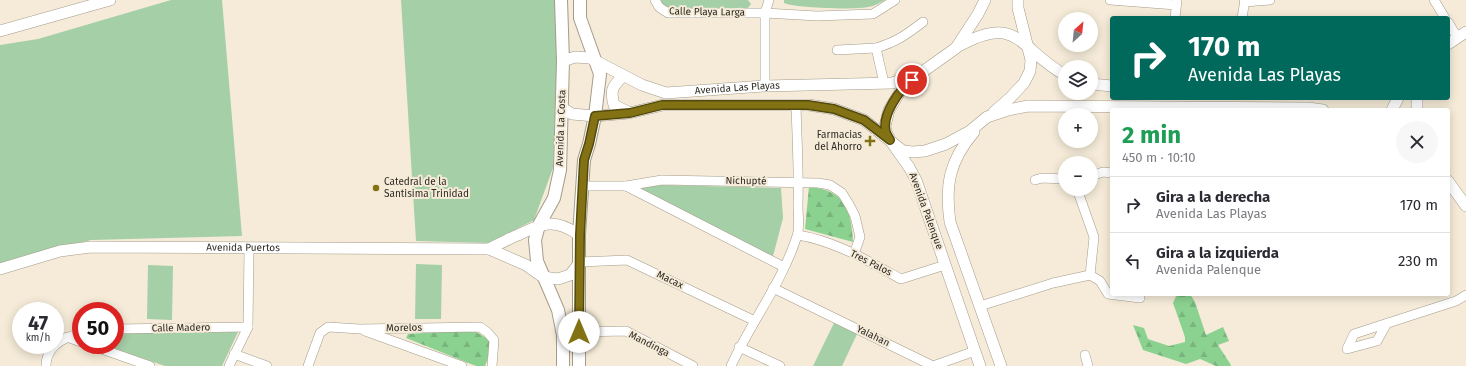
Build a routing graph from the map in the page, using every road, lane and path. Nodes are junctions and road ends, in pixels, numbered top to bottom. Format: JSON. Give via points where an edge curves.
{"nodes":[{"id":1,"x":110,"y":0,"type":"edge"},
{"id":2,"x":561,"y":0,"type":"edge"},
{"id":3,"x":580,"y":0,"type":"edge"},
{"id":4,"x":655,"y":0,"type":"edge"},
{"id":5,"x":895,"y":0,"type":"edge"},
{"id":6,"x":985,"y":0,"type":"edge"},
{"id":7,"x":1018,"y":0,"type":"edge"},
{"id":8,"x":1110,"y":0,"type":"edge"},
{"id":9,"x":1270,"y":0,"type":"edge"},
{"id":10,"x":1434,"y":0,"type":"edge"},
{"id":11,"x":767,"y":1,"type":"edge"},
{"id":12,"x":1244,"y":1,"type":"edge"},
{"id":13,"x":87,"y":3,"type":"edge"},
{"id":14,"x":1176,"y":3,"type":"edge"},
{"id":15,"x":765,"y":13,"type":"junction"},
{"id":16,"x":1175,"y":16,"type":"edge"},
{"id":17,"x":1242,"y":16,"type":"edge"},
{"id":18,"x":1444,"y":16,"type":"edge"},
{"id":19,"x":923,"y":22,"type":"dead end"},
{"id":20,"x":1450,"y":28,"type":"edge"},
{"id":21,"x":0,"y":31,"type":"edge"},
{"id":22,"x":1454,"y":39,"type":"edge"},
{"id":23,"x":1028,"y":45,"type":"junction"},
{"id":24,"x":876,"y":48,"type":"junction"},
{"id":25,"x":956,"y":48,"type":"junction"},
{"id":26,"x":837,"y":50,"type":"dead end"},
{"id":27,"x":596,"y":60,"type":"junction"},
{"id":28,"x":563,"y":61,"type":"junction"},
{"id":29,"x":1058,"y":71,"type":"edge"},
{"id":30,"x":919,"y":74,"type":"junction"},
{"id":31,"x":623,"y":76,"type":"junction"},
{"id":32,"x":884,"y":84,"type":"junction"},
{"id":33,"x":1098,"y":85,"type":"edge"},
{"id":34,"x":764,"y":86,"type":"junction"},
{"id":35,"x":1110,"y":86,"type":"edge"},
{"id":36,"x":796,"y":106,"type":"junction"},
{"id":37,"x":562,"y":108,"type":"junction"},
{"id":38,"x":1118,"y":108,"type":"edge"},
{"id":39,"x":630,"y":113,"type":"junction"},
{"id":40,"x":595,"y":116,"type":"junction"},
{"id":41,"x":988,"y":117,"type":"junction"},
{"id":42,"x":890,"y":140,"type":"junction"},
{"id":43,"x":1110,"y":173,"type":"edge"},
{"id":44,"x":1098,"y":174,"type":"edge"},
{"id":45,"x":1058,"y":179,"type":"edge"},
{"id":46,"x":1035,"y":180,"type":"dead end"},
{"id":47,"x":799,"y":182,"type":"junction"},
{"id":48,"x":582,"y":186,"type":"junction"},
{"id":49,"x":626,"y":186,"type":"junction"},
{"id":50,"x":1450,"y":187,"type":"edge"},
{"id":51,"x":1079,"y":196,"type":"edge"},
{"id":52,"x":1466,"y":206,"type":"edge"},
{"id":53,"x":538,"y":225,"type":"junction"},
{"id":54,"x":580,"y":235,"type":"junction"},
{"id":55,"x":798,"y":235,"type":"junction"},
{"id":56,"x":249,"y":248,"type":"junction"},
{"id":57,"x":489,"y":249,"type":"junction"},
{"id":58,"x":854,"y":254,"type":"junction"},
{"id":59,"x":580,"y":262,"type":"junction"},
{"id":60,"x":945,"y":265,"type":"junction"},
{"id":61,"x":784,"y":267,"type":"junction"},
{"id":62,"x":0,"y":269,"type":"edge"},
{"id":63,"x":1090,"y":275,"type":"junction"},
{"id":64,"x":543,"y":277,"type":"junction"},
{"id":65,"x":773,"y":288,"type":"junction"},
{"id":66,"x":1110,"y":294,"type":"edge"},
{"id":67,"x":1466,"y":295,"type":"edge"},
{"id":68,"x":1124,"y":296,"type":"edge"},
{"id":69,"x":1140,"y":298,"type":"dead end"},
{"id":70,"x":980,"y":306,"type":"junction"},
{"id":71,"x":755,"y":321,"type":"junction"},
{"id":72,"x":1387,"y":323,"type":"dead end"},
{"id":73,"x":248,"y":327,"type":"junction"},
{"id":74,"x":124,"y":329,"type":"edge"},
{"id":75,"x":360,"y":329,"type":"junction"},
{"id":76,"x":579,"y":332,"type":"junction"},
{"id":77,"x":72,"y":336,"type":"edge"},
{"id":78,"x":67,"y":337,"type":"junction"},
{"id":79,"x":72,"y":339,"type":"edge"},
{"id":80,"x":739,"y":347,"type":"junction"},
{"id":81,"x":975,"y":351,"type":"junction"},
{"id":82,"x":116,"y":354,"type":"edge"},
{"id":83,"x":234,"y":354,"type":"junction"},
{"id":84,"x":1085,"y":355,"type":"dead end"},
{"id":85,"x":46,"y":366,"type":"edge"},
{"id":86,"x":150,"y":366,"type":"edge"},
{"id":87,"x":229,"y":366,"type":"edge"},
{"id":88,"x":267,"y":366,"type":"edge"},
{"id":89,"x":308,"y":366,"type":"edge"},
{"id":90,"x":462,"y":366,"type":"edge"},
{"id":91,"x":492,"y":366,"type":"edge"},
{"id":92,"x":563,"y":366,"type":"edge"},
{"id":93,"x":579,"y":366,"type":"edge"},
{"id":94,"x":693,"y":366,"type":"edge"},
{"id":95,"x":730,"y":366,"type":"edge"},
{"id":96,"x":780,"y":366,"type":"edge"},
{"id":97,"x":980,"y":366,"type":"edge"},
{"id":98,"x":1001,"y":366,"type":"edge"},
{"id":99,"x":1088,"y":366,"type":"edge"}],
"edges":[{"from":1,"to":13,"type":"street"},
{"from":2,"to":28,"type":"main road","name":"Avenida La Costa"},
{"from":3,"to":27,"type":"main road","via":[[580,18]]},
{"from":4,"to":15,"type":"street","name":"Calle Playa Larga","via":[[659,7],[668,13]]},
{"from":5,"to":15,"type":"street","name":"Calle Playa Larga","via":[[873,14],[817,16]]},
{"from":6,"to":25,"type":"street","name":"Avenida Palenque"},
{"from":7,"to":23,"type":"street","name":"Avenida Palenque"},
{"from":8,"to":14,"type":"street"},
{"from":9,"to":12,"type":"street"},
{"from":10,"to":18,"type":"street"},
{"from":11,"to":15,"type":"street"},
{"from":12,"to":17,"type":"street"},
{"from":13,"to":21,"type":"street"},
{"from":14,"to":16,"type":"street"},
{"from":15,"to":34,"type":"street"},
{"from":19,"to":24,"type":"street","via":[[904,37]]},
{"from":20,"to":22,"type":"street"},
{"from":23,"to":25,"type":"street","via":[[1014,35],[998,32],[977,36]]},
{"from":23,"to":29,"type":"street"},
{"from":23,"to":41,"type":"street","name":"Avenida Palenque","via":[[1030,71],[1024,83]]},
{"from":24,"to":26,"type":"street"},
{"from":24,"to":32,"type":"street"},
{"from":25,"to":30,"type":"street","name":"Avenida Palenque"},
{"from":27,"to":28,"type":"street","name":"Avenida Las Playas","via":[[580,57]]},
{"from":27,"to":31,"type":"street","name":"Avenida Las Playas"},
{"from":27,"to":40,"type":"main road","via":[[600,74]]},
{"from":28,"to":37,"type":"main road","name":"Avenida La Costa"},
{"from":30,"to":32,"type":"street","name":"Avenida Las Playas"},
{"from":30,"to":42,"type":"street","name":"Avenida Palenque","via":[[904,85],[889,110],[885,126]]},
{"from":31,"to":34,"type":"street","name":"Avenida Las Playas","via":[[666,93]]},
{"from":31,"to":39,"type":"street","via":[[613,86],[611,94],[614,105]]},
{"from":32,"to":34,"type":"street","name":"Avenida Las Playas"},
{"from":33,"to":35,"type":"street"},
{"from":36,"to":39,"type":"street","name":"Avenida Las Playas","via":[[662,105]]},
{"from":36,"to":42,"type":"street","name":"Avenida Las Playas","via":[[834,109],[864,120]]},
{"from":36,"to":47,"type":"street"},
{"from":37,"to":40,"type":"street","name":"Avenida Las Playas","via":[[572,114]]},
{"from":37,"to":53,"type":"main road","name":"Avenida La Costa","via":[[560,170],[554,198]]},
{"from":38,"to":41,"type":"street","via":[[1028,106]]},
{"from":39,"to":40,"type":"street","name":"Avenida Las Playas"},
{"from":40,"to":48,"type":"main road","via":[[584,160]]},
{"from":41,"to":42,"type":"street","via":[[962,136],[925,151],[903,151]]},
{"from":41,"to":70,"type":"street","name":"Avenida Palenque","via":[[965,143],[948,184],[950,222]]},
{"from":42,"to":60,"type":"street","name":"Avenida Palenque","via":[[910,166]]},
{"from":43,"to":44,"type":"street"},
{"from":45,"to":46,"type":"street"},
{"from":47,"to":49,"type":"street","name":"Nichupté","via":[[662,180]]},
{"from":47,"to":55,"type":"street"},
{"from":47,"to":58,"type":"street","name":"Nichupté","via":[[830,185],[842,193],[854,216],[860,238]]},
{"from":48,"to":49,"type":"street","name":"Nichupté"},
{"from":48,"to":54,"type":"main road"},
{"from":49,"to":61,"type":"street"},
{"from":50,"to":52,"type":"street"},
{"from":51,"to":63,"type":"street","via":[[1094,237]]},
{"from":53,"to":54,"type":"street","name":"Avenida Puertos","via":[[556,224]]},
{"from":53,"to":57,"type":"street","name":"Avenida Puertos"},
{"from":53,"to":64,"type":"main road","name":"Avenida La Costa","via":[[535,240],[537,261]]},
{"from":54,"to":59,"type":"main road"},
{"from":55,"to":58,"type":"street","name":"Tres Palos"},
{"from":55,"to":61,"type":"street"},
{"from":56,"to":57,"type":"street","name":"Avenida Puertos"},
{"from":56,"to":62,"type":"street","name":"Avenida Puertos","via":[[91,247],[60,251]]},
{"from":56,"to":73,"type":"street"},
{"from":57,"to":64,"type":"street","name":"Avenida Puertos","via":[[526,265]]},
{"from":58,"to":60,"type":"street","name":"Tres Palos","via":[[901,279]]},
{"from":59,"to":64,"type":"street","via":[[570,276],[558,280]]},
{"from":59,"to":71,"type":"street","name":"Macax","via":[[627,260]]},
{"from":59,"to":76,"type":"main road"},
{"from":60,"to":81,"type":"street","name":"Avenida Palenque"},
{"from":61,"to":65,"type":"street"},
{"from":63,"to":66,"type":"street","via":[[1100,281]]},
{"from":63,"to":70,"type":"street","via":[[1053,283]]},
{"from":64,"to":92,"type":"main road","name":"Avenida La Costa","via":[[558,310]]},
{"from":65,"to":71,"type":"street"},
{"from":65,"to":81,"type":"street","name":"Yalahan","via":[[933,366]]},
{"from":67,"to":72,"type":"street","via":[[1456,301]]},
{"from":68,"to":69,"type":"street"},
{"from":70,"to":98,"type":"street","name":"Avenida Palenque"},
{"from":71,"to":80,"type":"street"},
{"from":73,"to":74,"type":"street","name":"Calle Madero"},
{"from":73,"to":83,"type":"street"},
{"from":75,"to":89,"type":"street","name":"Morelos","via":[[328,328],[320,333]]},
{"from":75,"to":90,"type":"street"},
{"from":75,"to":91,"type":"street","name":"Morelos","via":[[480,327],[494,340]]},
{"from":76,"to":93,"type":"main road"},
{"from":76,"to":94,"type":"street","name":"Mandinga","via":[[626,331]]},
{"from":77,"to":78,"type":"street"},
{"from":78,"to":79,"type":"street"},
{"from":78,"to":85,"type":"street","via":[[54,346],[46,360]]},
{"from":80,"to":95,"type":"street"},
{"from":80,"to":96,"type":"street"},
{"from":81,"to":97,"type":"street","name":"Avenida Palenque"},
{"from":82,"to":86,"type":"street"},
{"from":83,"to":87,"type":"street"},
{"from":83,"to":88,"type":"street"},
{"from":84,"to":99,"type":"street"}]}
